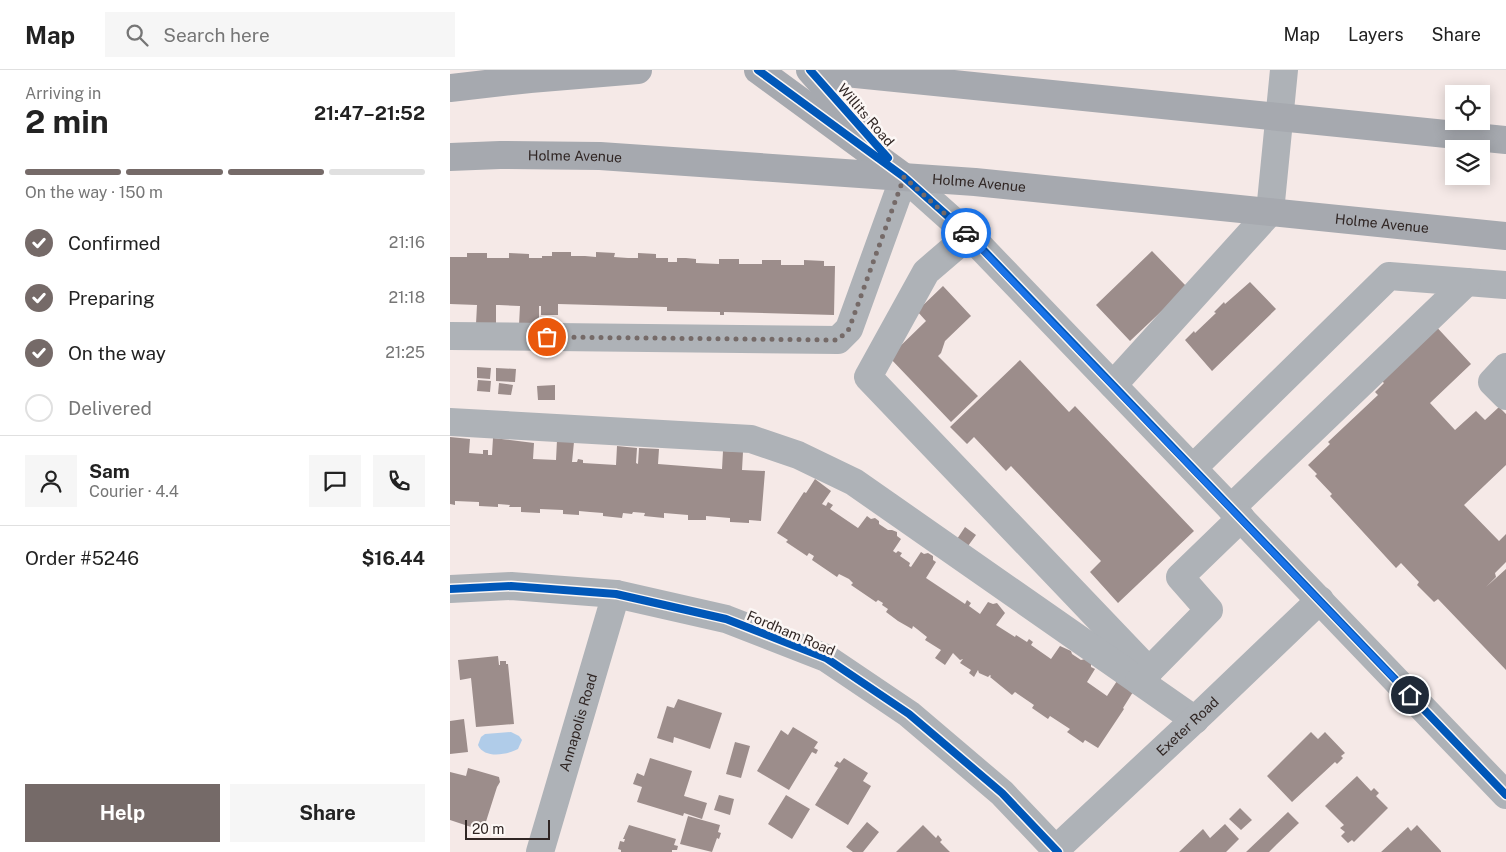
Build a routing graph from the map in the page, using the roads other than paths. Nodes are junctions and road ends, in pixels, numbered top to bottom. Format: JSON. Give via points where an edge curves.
{"nodes":[{"id":1,"x":638,"y":70,"type":"edge"},
{"id":2,"x":758,"y":70,"type":"edge"},
{"id":3,"x":810,"y":70,"type":"edge"},
{"id":4,"x":816,"y":70,"type":"edge"},
{"id":5,"x":1284,"y":70,"type":"edge"},
{"id":6,"x":450,"y":88,"type":"edge"},
{"id":7,"x":1280,"y":117,"type":"junction"},
{"id":8,"x":1506,"y":140,"type":"edge"},
{"id":9,"x":450,"y":157,"type":"edge"},
{"id":10,"x":904,"y":177,"type":"junction"},
{"id":11,"x":1270,"y":212,"type":"junction"},
{"id":12,"x":969,"y":235,"type":"junction"},
{"id":13,"x":1506,"y":236,"type":"edge"},
{"id":14,"x":1467,"y":282,"type":"junction"},
{"id":15,"x":1505,"y":285,"type":"edge"},
{"id":16,"x":450,"y":336,"type":"edge"},
{"id":17,"x":1506,"y":367,"type":"edge"},
{"id":18,"x":1113,"y":384,"type":"junction"},
{"id":19,"x":1506,"y":396,"type":"edge"},
{"id":20,"x":450,"y":422,"type":"edge"},
{"id":21,"x":1193,"y":468,"type":"junction"},
{"id":22,"x":1236,"y":513,"type":"junction"},
{"id":23,"x":450,"y":589,"type":"edge"},
{"id":24,"x":616,"y":594,"type":"junction"},
{"id":25,"x":1320,"y":600,"type":"junction"},
{"id":26,"x":1144,"y":676,"type":"junction"},
{"id":27,"x":1194,"y":720,"type":"junction"},
{"id":28,"x":1506,"y":795,"type":"edge"},
{"id":29,"x":1055,"y":851,"type":"edge"},
{"id":30,"x":540,"y":852,"type":"edge"}],
"edges":[{"from":1,"to":6,"type":"main road"},
{"from":2,"to":10,"type":"main road","name":"Willits Road"},
{"from":3,"to":10,"type":"main road","name":"Willits Road"},
{"from":4,"to":7,"type":"main road"},
{"from":5,"to":7,"type":"street"},
{"from":7,"to":8,"type":"main road"},
{"from":7,"to":11,"type":"street"},
{"from":9,"to":10,"type":"main road","name":"Holme Avenue","via":[[600,156]]},
{"from":10,"to":11,"type":"main road","name":"Holme Avenue"},
{"from":10,"to":12,"type":"street","name":"Willits Road"},
{"from":10,"to":16,"type":"street","via":[[849,329],[838,340]]},
{"from":11,"to":13,"type":"main road","name":"Holme Avenue"},
{"from":11,"to":18,"type":"street"},
{"from":12,"to":18,"type":"street","name":"Willits Road"},
{"from":12,"to":26,"type":"street","via":[[926,272],[868,378]]},
{"from":14,"to":15,"type":"street"},
{"from":14,"to":21,"type":"street","via":[[1389,276]]},
{"from":14,"to":22,"type":"street"},
{"from":17,"to":19,"type":"street","via":[[1492,382]]},
{"from":18,"to":21,"type":"street","name":"Willits Road"},
{"from":20,"to":26,"type":"street","via":[[751,439],[798,455],[854,482]]},
{"from":21,"to":22,"type":"street","name":"Willits Road"},
{"from":22,"to":25,"type":"street","name":"Willits Road"},
{"from":22,"to":26,"type":"street","via":[[1180,576],[1209,610]]},
{"from":23,"to":24,"type":"street","name":"Fordham Road","via":[[511,586]]},
{"from":24,"to":29,"type":"street","name":"Fordham Road","via":[[726,619],[826,658],[916,720],[1002,794]]},
{"from":24,"to":30,"type":"street","name":"Annapolis Road"},
{"from":25,"to":27,"type":"street","name":"Exeter Road"},
{"from":25,"to":28,"type":"street","name":"Willits Road"},
{"from":26,"to":27,"type":"street"},
{"from":27,"to":29,"type":"street","name":"Exeter Road"}]}
